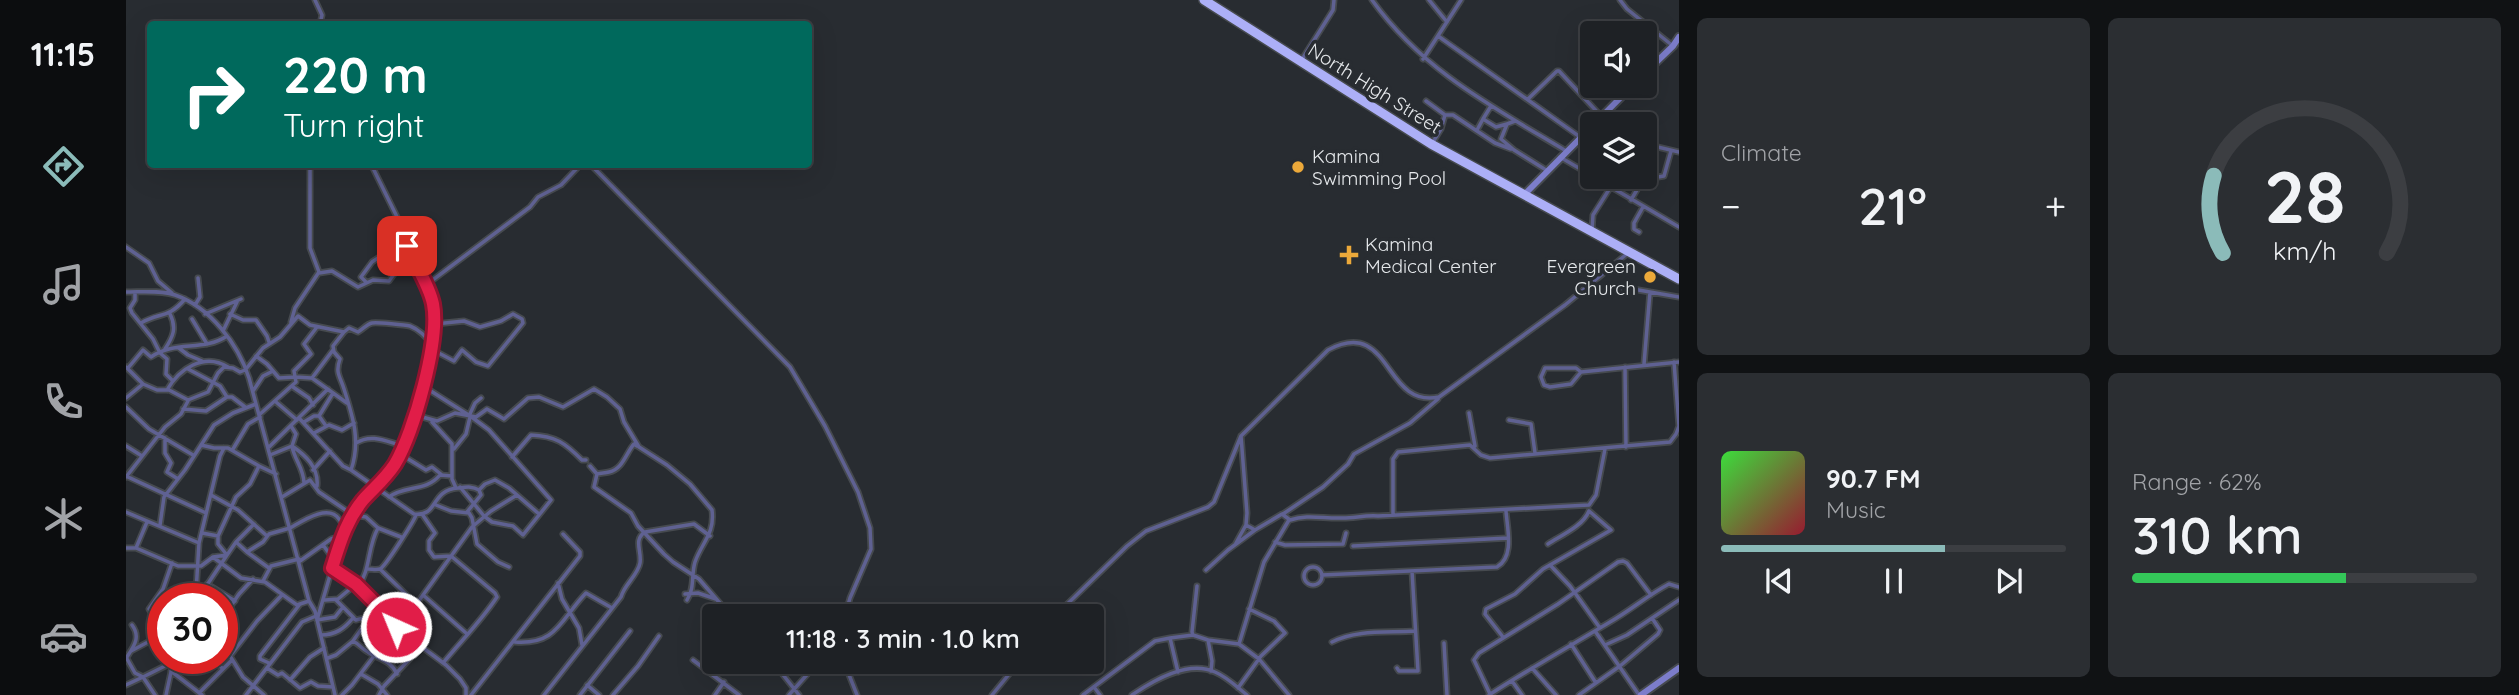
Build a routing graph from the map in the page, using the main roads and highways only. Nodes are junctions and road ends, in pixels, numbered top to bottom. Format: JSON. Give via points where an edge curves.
{"nodes":[{"id":1,"x":1204,"y":0,"type":"edge"},
{"id":2,"x":1679,"y":37,"type":"edge"},
{"id":3,"x":1657,"y":61,"type":"edge"},
{"id":4,"x":1620,"y":98,"type":"edge"},
{"id":5,"x":1524,"y":195,"type":"junction"},
{"id":6,"x":1679,"y":279,"type":"edge"},
{"id":7,"x":1678,"y":672,"type":"edge"},
{"id":8,"x":1640,"y":695,"type":"edge"}],
"edges":[{"from":1,"to":5,"type":"highway","name":"North High Street","via":[[1431,144]]},
{"from":2,"to":3,"type":"main road"},
{"from":4,"to":5,"type":"main road"},
{"from":5,"to":6,"type":"highway","name":"North High Street"},
{"from":7,"to":8,"type":"main road"}]}
